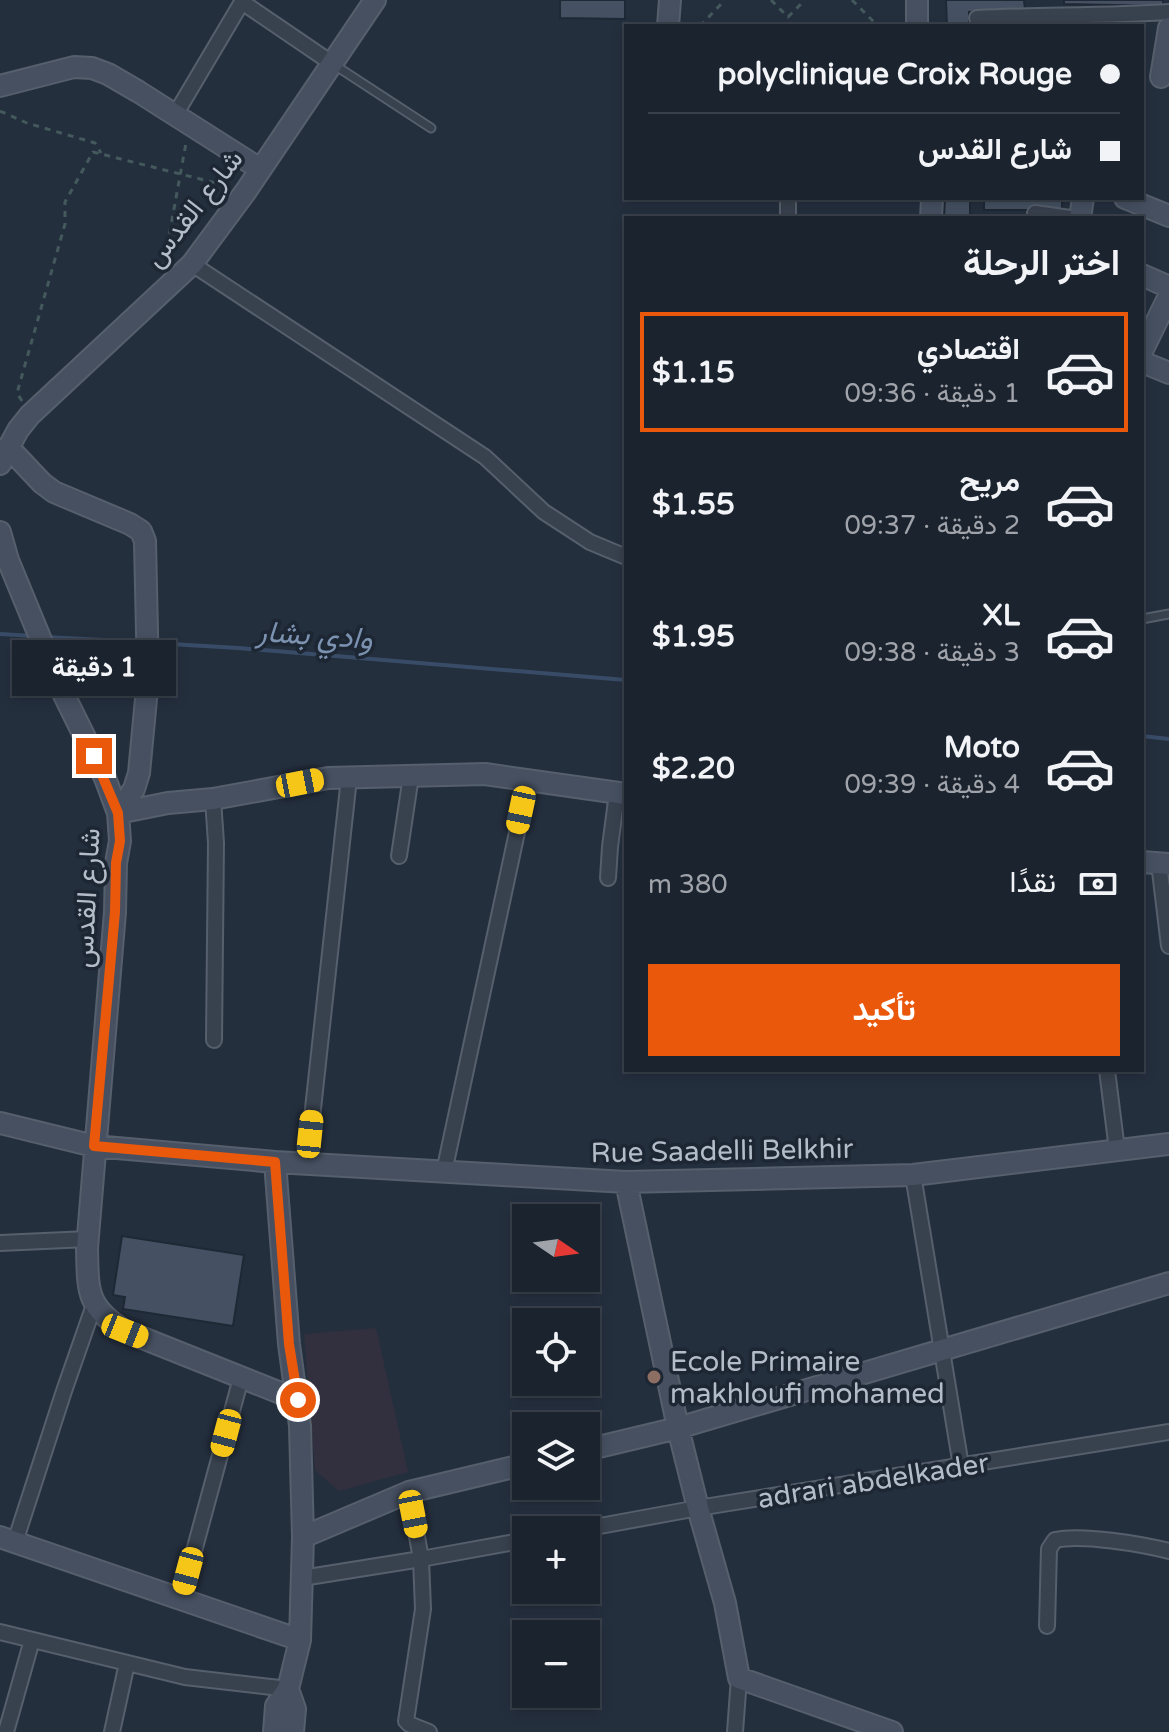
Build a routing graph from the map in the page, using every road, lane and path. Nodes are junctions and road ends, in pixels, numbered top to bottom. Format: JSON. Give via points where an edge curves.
{"nodes":[{"id":1,"x":375,"y":0,"type":"edge"},
{"id":2,"x":725,"y":0,"type":"edge"},
{"id":3,"x":771,"y":0,"type":"edge"},
{"id":4,"x":805,"y":0,"type":"edge"},
{"id":5,"x":852,"y":0,"type":"edge"},
{"id":6,"x":917,"y":0,"type":"edge"},
{"id":7,"x":241,"y":1,"type":"edge"},
{"id":8,"x":667,"y":1,"type":"edge"},
{"id":9,"x":1055,"y":7,"type":"edge"},
{"id":10,"x":1169,"y":12,"type":"edge"},
{"id":11,"x":977,"y":18,"type":"dead end"},
{"id":12,"x":1114,"y":21,"type":"edge"},
{"id":13,"x":668,"y":24,"type":"edge"},
{"id":14,"x":702,"y":24,"type":"edge"},
{"id":15,"x":876,"y":24,"type":"edge"},
{"id":16,"x":917,"y":24,"type":"edge"},
{"id":17,"x":1169,"y":28,"type":"edge"},
{"id":18,"x":333,"y":64,"type":"junction"},
{"id":19,"x":1157,"y":77,"type":"edge"},
{"id":20,"x":0,"y":86,"type":"edge"},
{"id":21,"x":0,"y":111,"type":"edge"},
{"id":22,"x":175,"y":115,"type":"junction"},
{"id":23,"x":431,"y":128,"type":"dead end"},
{"id":24,"x":187,"y":139,"type":"dead end"},
{"id":25,"x":102,"y":154,"type":"junction"},
{"id":26,"x":260,"y":169,"type":"junction"},
{"id":27,"x":181,"y":174,"type":"junction"},
{"id":28,"x":246,"y":191,"type":"junction"},
{"id":29,"x":1130,"y":200,"type":"edge"},
{"id":30,"x":1035,"y":213,"type":"dead end"},
{"id":31,"x":1056,"y":216,"type":"edge"},
{"id":32,"x":1169,"y":216,"type":"edge"},
{"id":33,"x":192,"y":264,"type":"junction"},
{"id":34,"x":1144,"y":276,"type":"edge"},
{"id":35,"x":1169,"y":287,"type":"edge"},
{"id":36,"x":167,"y":288,"type":"junction"},
{"id":37,"x":1169,"y":296,"type":"edge"},
{"id":38,"x":1144,"y":347,"type":"edge"},
{"id":39,"x":1144,"y":363,"type":"edge"},
{"id":40,"x":1169,"y":373,"type":"edge"},
{"id":41,"x":30,"y":415,"type":"junction"},
{"id":42,"x":4,"y":456,"type":"edge"},
{"id":43,"x":0,"y":532,"type":"edge"},
{"id":44,"x":624,"y":556,"type":"edge"},
{"id":45,"x":1169,"y":614,"type":"edge"},
{"id":46,"x":1144,"y":619,"type":"edge"},
{"id":47,"x":411,"y":776,"type":"junction"},
{"id":48,"x":349,"y":778,"type":"junction"},
{"id":49,"x":528,"y":781,"type":"junction"},
{"id":50,"x":621,"y":794,"type":"edge"},
{"id":51,"x":213,"y":799,"type":"junction"},
{"id":52,"x":118,"y":813,"type":"junction"},
{"id":53,"x":399,"y":856,"type":"dead end"},
{"id":54,"x":1157,"y":863,"type":"edge"},
{"id":55,"x":608,"y":878,"type":"dead end"},
{"id":56,"x":1169,"y":946,"type":"edge"},
{"id":57,"x":214,"y":1040,"type":"dead end"},
{"id":58,"x":1107,"y":1072,"type":"edge"},
{"id":59,"x":0,"y":1123,"type":"edge"},
{"id":60,"x":1169,"y":1144,"type":"edge"},
{"id":61,"x":94,"y":1146,"type":"junction"},
{"id":62,"x":1117,"y":1150,"type":"junction"},
{"id":63,"x":275,"y":1162,"type":"junction"},
{"id":64,"x":307,"y":1164,"type":"junction"},
{"id":65,"x":444,"y":1172,"type":"junction"},
{"id":66,"x":913,"y":1175,"type":"junction"},
{"id":67,"x":626,"y":1182,"type":"junction"},
{"id":68,"x":88,"y":1239,"type":"junction"},
{"id":69,"x":0,"y":1243,"type":"edge"},
{"id":70,"x":1169,"y":1283,"type":"edge"},
{"id":71,"x":94,"y":1305,"type":"junction"},
{"id":72,"x":942,"y":1350,"type":"junction"},
{"id":73,"x":241,"y":1378,"type":"junction"},
{"id":74,"x":298,"y":1400,"type":"junction"},
{"id":75,"x":678,"y":1428,"type":"junction"},
{"id":76,"x":1169,"y":1432,"type":"edge"},
{"id":77,"x":600,"y":1447,"type":"edge"},
{"id":78,"x":961,"y":1466,"type":"junction"},
{"id":79,"x":512,"y":1467,"type":"edge"},
{"id":80,"x":409,"y":1492,"type":"junction"},
{"id":81,"x":698,"y":1508,"type":"junction"},
{"id":82,"x":600,"y":1526,"type":"edge"},
{"id":83,"x":303,"y":1537,"type":"junction"},
{"id":84,"x":8,"y":1539,"type":"edge"},
{"id":85,"x":512,"y":1543,"type":"edge"},
{"id":86,"x":1169,"y":1551,"type":"edge"},
{"id":87,"x":421,"y":1559,"type":"junction"},
{"id":88,"x":302,"y":1578,"type":"junction"},
{"id":89,"x":181,"y":1599,"type":"junction"},
{"id":90,"x":1047,"y":1626,"type":"dead end"},
{"id":91,"x":0,"y":1632,"type":"edge"},
{"id":92,"x":32,"y":1640,"type":"junction"},
{"id":93,"x":300,"y":1640,"type":"junction"},
{"id":94,"x":127,"y":1663,"type":"junction"},
{"id":95,"x":739,"y":1678,"type":"junction"},
{"id":96,"x":288,"y":1689,"type":"junction"},
{"id":97,"x":854,"y":1725,"type":"edge"},
{"id":98,"x":6,"y":1732,"type":"edge"},
{"id":99,"x":112,"y":1732,"type":"edge"},
{"id":100,"x":274,"y":1732,"type":"edge"},
{"id":101,"x":293,"y":1732,"type":"edge"},
{"id":102,"x":429,"y":1732,"type":"edge"},
{"id":103,"x":735,"y":1732,"type":"edge"},
{"id":104,"x":892,"y":1732,"type":"edge"}],
"edges":[{"from":1,"to":18,"type":"main road","name":"شارع القدس"},
{"from":2,"to":14,"type":"path"},
{"from":3,"to":4,"type":"path","via":[[788,17]]},
{"from":5,"to":15,"type":"path"},
{"from":6,"to":16,"type":"main road"},
{"from":7,"to":18,"type":"street"},
{"from":7,"to":22,"type":"street"},
{"from":8,"to":13,"type":"main road"},
{"from":9,"to":11,"type":"street"},
{"from":9,"to":12,"type":"street"},
{"from":10,"to":12,"type":"street"},
{"from":17,"to":19,"type":"main road"},
{"from":18,"to":23,"type":"lane"},
{"from":18,"to":26,"type":"main road","name":"شارع القدس"},
{"from":20,"to":22,"type":"main road","via":[[74,67],[92,68]]},
{"from":21,"to":25,"type":"path","via":[[95,143]]},
{"from":22,"to":26,"type":"main road"},
{"from":24,"to":27,"type":"path"},
{"from":25,"to":27,"type":"path"},
{"from":25,"to":41,"type":"path","via":[[93,152],[65,202],[65,224],[17,393]]},
{"from":26,"to":28,"type":"main road","name":"شارع القدس"},
{"from":27,"to":28,"type":"path"},
{"from":27,"to":36,"type":"path","via":[[161,280]]},
{"from":28,"to":33,"type":"main road","name":"شارع القدس"},
{"from":29,"to":32,"type":"main road"},
{"from":30,"to":31,"type":"street"},
{"from":33,"to":36,"type":"main road","name":"شارع القدس"},
{"from":33,"to":44,"type":"street","via":[[485,457],[544,512],[590,542]]},
{"from":34,"to":35,"type":"main road"},
{"from":36,"to":41,"type":"main road","name":"شارع القدس"},
{"from":37,"to":38,"type":"main road"},
{"from":39,"to":40,"type":"main road"},
{"from":41,"to":42,"type":"main road","name":"شارع القدس"},
{"from":42,"to":52,"type":"main road","via":[[54,492],[130,524],[145,541],[148,678],[139,773]]},
{"from":43,"to":52,"type":"main road","name":"شارع القدس","via":[[62,691]]},
{"from":45,"to":46,"type":"lane"},
{"from":47,"to":48,"type":"main road"},
{"from":47,"to":49,"type":"main road","via":[[485,774]]},
{"from":47,"to":53,"type":"street"},
{"from":48,"to":51,"type":"main road"},
{"from":48,"to":64,"type":"street"},
{"from":49,"to":50,"type":"main road"},
{"from":49,"to":65,"type":"street"},
{"from":50,"to":55,"type":"street"},
{"from":51,"to":52,"type":"main road"},
{"from":51,"to":57,"type":"street"},
{"from":52,"to":61,"type":"main road","name":"شارع القدس","via":[[120,841]]},
{"from":54,"to":56,"type":"street"},
{"from":58,"to":62,"type":"street"},
{"from":59,"to":61,"type":"main road","name":"Rue Saadelli Belkhir"},
{"from":60,"to":62,"type":"main road","name":"Rue Saadelli Belkhir"},
{"from":61,"to":63,"type":"main road","name":"Rue Saadelli Belkhir"},
{"from":61,"to":68,"type":"main road","name":"شارع القدس"},
{"from":62,"to":66,"type":"main road","name":"Rue Saadelli Belkhir"},
{"from":63,"to":64,"type":"main road","name":"Rue Saadelli Belkhir"},
{"from":63,"to":74,"type":"main road"},
{"from":64,"to":65,"type":"main road","name":"Rue Saadelli Belkhir"},
{"from":65,"to":67,"type":"main road","name":"Rue Saadelli Belkhir"},
{"from":66,"to":67,"type":"main road","name":"Rue Saadelli Belkhir"},
{"from":66,"to":72,"type":"street"},
{"from":67,"to":75,"type":"main road"},
{"from":68,"to":69,"type":"street"},
{"from":68,"to":71,"type":"main road","name":"شارع القدس"},
{"from":70,"to":72,"type":"main road"},
{"from":71,"to":73,"type":"main road","via":[[125,1331]]},
{"from":71,"to":84,"type":"street"},
{"from":72,"to":75,"type":"main road"},
{"from":72,"to":78,"type":"street"},
{"from":73,"to":74,"type":"main road"},
{"from":73,"to":89,"type":"street"},
{"from":74,"to":83,"type":"main road"},
{"from":75,"to":77,"type":"main road"},
{"from":75,"to":81,"type":"main road"},
{"from":76,"to":78,"type":"street","name":"adrari abdelkader"},
{"from":78,"to":81,"type":"street","name":"adrari abdelkader"},
{"from":79,"to":80,"type":"main road"},
{"from":80,"to":83,"type":"main road"},
{"from":80,"to":87,"type":"street"},
{"from":81,"to":82,"type":"street","name":"adrari abdelkader"},
{"from":81,"to":95,"type":"main road"},
{"from":83,"to":88,"type":"main road"},
{"from":84,"to":89,"type":"main road"},
{"from":85,"to":87,"type":"street"},
{"from":86,"to":90,"type":"street","via":[[1070,1537],[1055,1540],[1049,1549]]},
{"from":87,"to":88,"type":"street"},
{"from":87,"to":102,"type":"street","via":[[423,1609],[406,1721]]},
{"from":88,"to":93,"type":"main road"},
{"from":89,"to":93,"type":"main road"},
{"from":91,"to":92,"type":"street"},
{"from":92,"to":94,"type":"street"},
{"from":92,"to":98,"type":"street"},
{"from":93,"to":96,"type":"main road"},
{"from":94,"to":96,"type":"street","via":[[185,1677]]},
{"from":94,"to":99,"type":"street"},
{"from":95,"to":97,"type":"main road"},
{"from":95,"to":103,"type":"street"},
{"from":96,"to":100,"type":"main road","via":[[276,1706]]},
{"from":96,"to":101,"type":"main road","via":[[295,1709]]},
{"from":97,"to":104,"type":"main road"}]}
